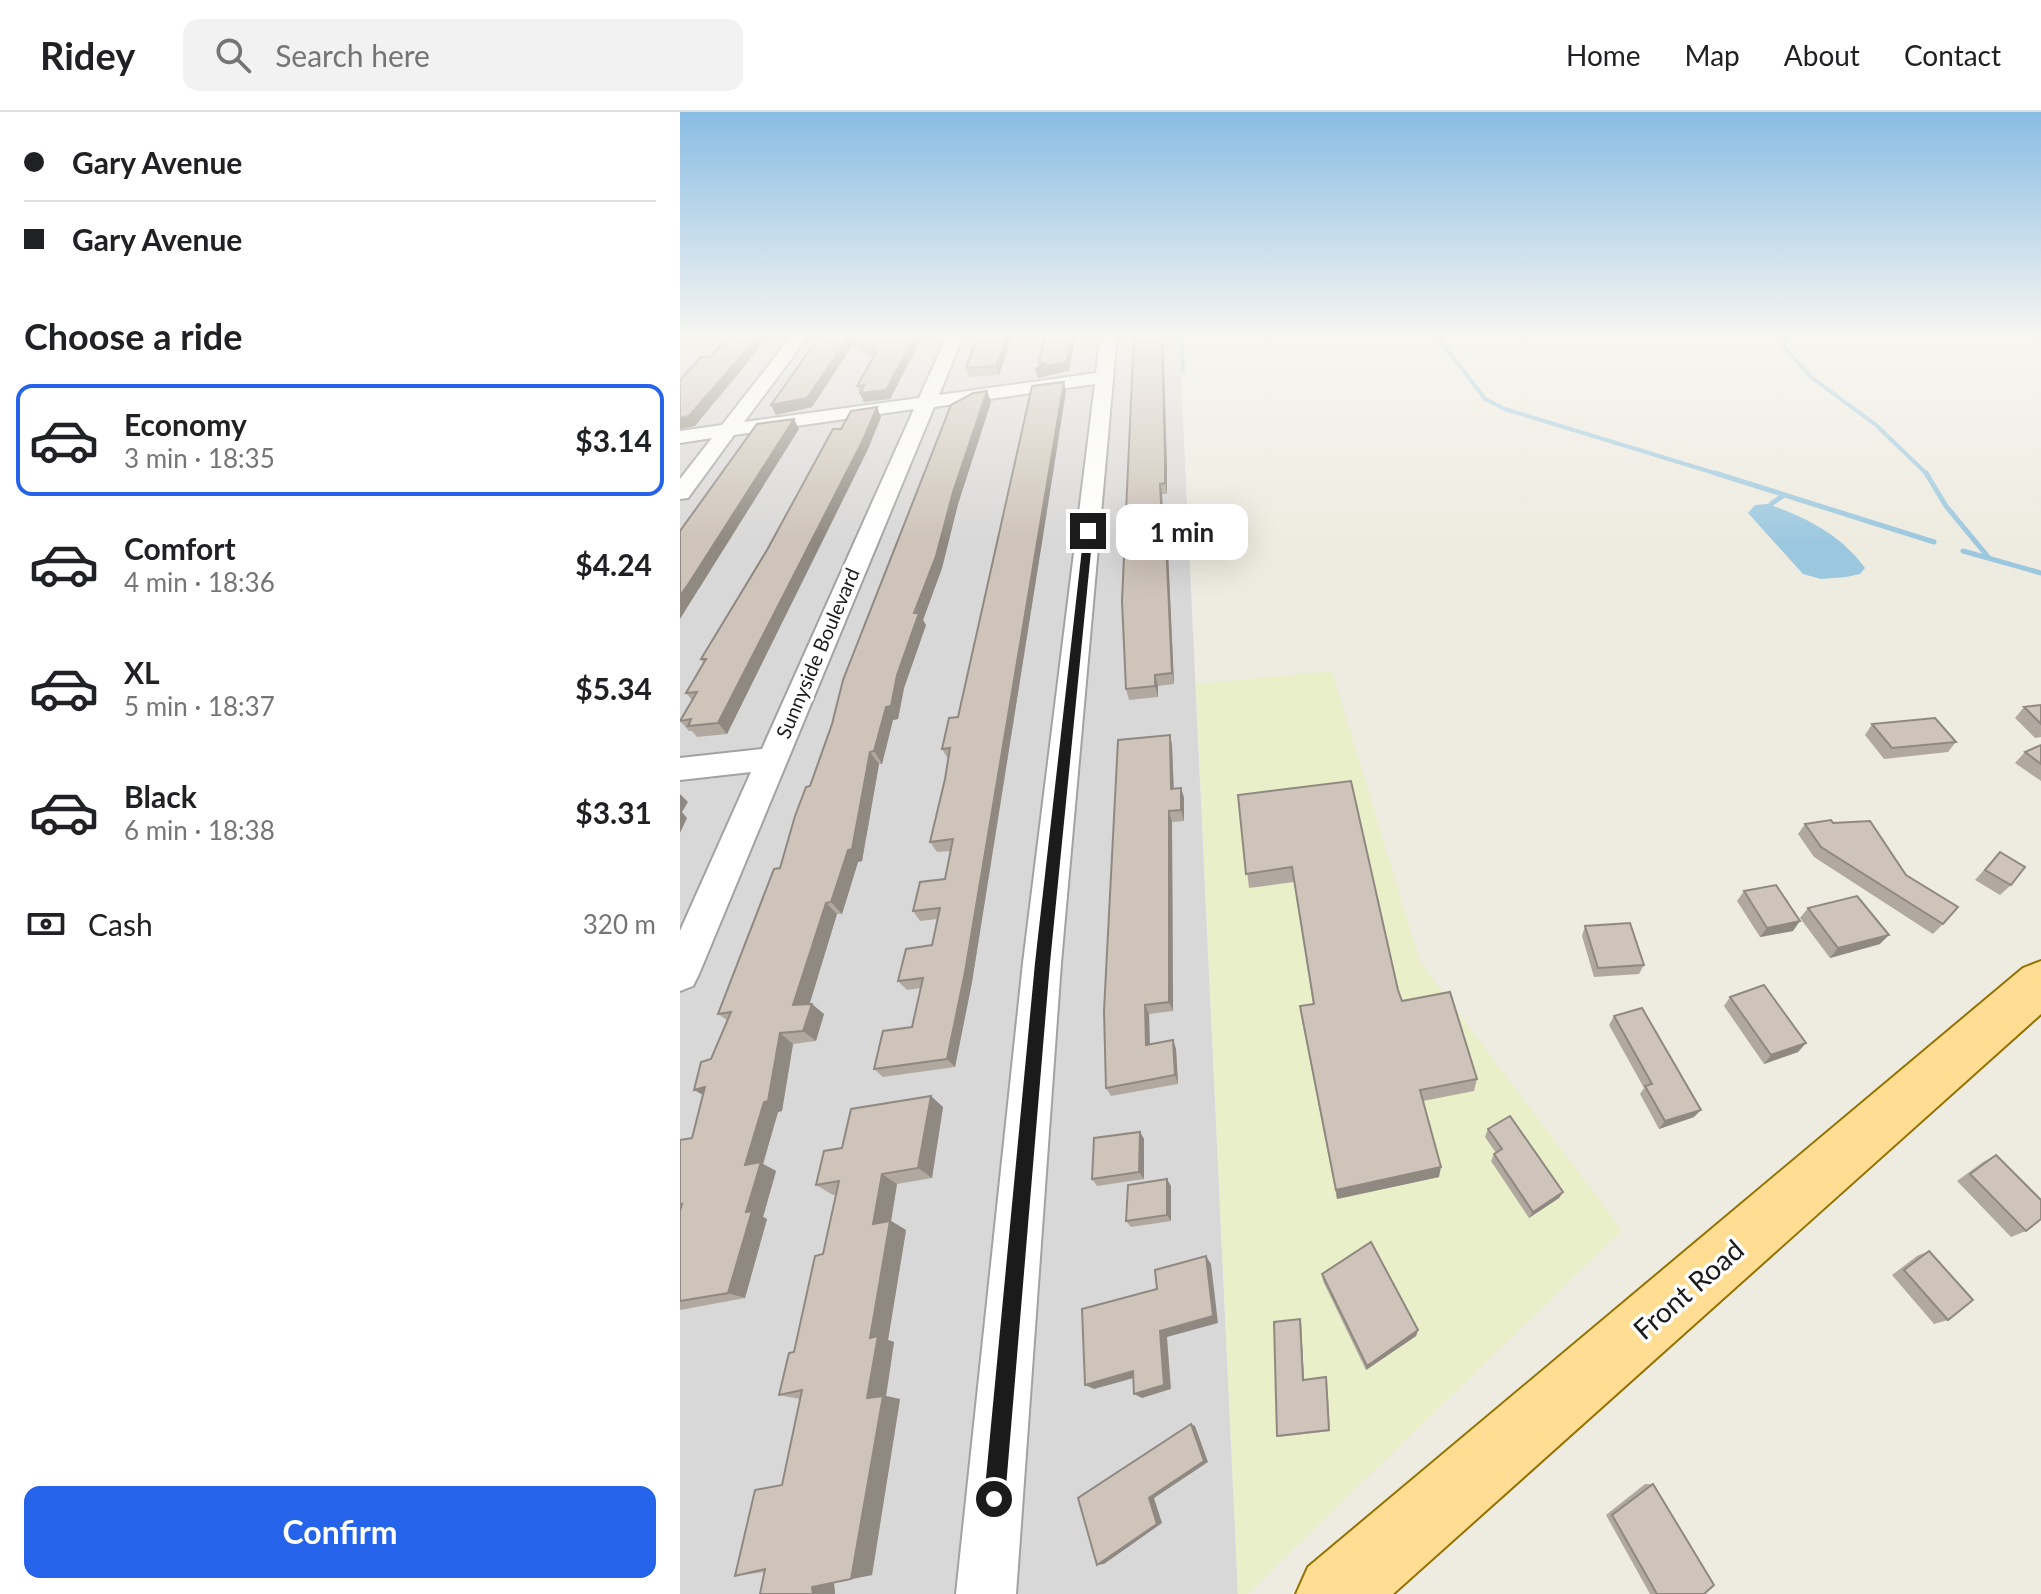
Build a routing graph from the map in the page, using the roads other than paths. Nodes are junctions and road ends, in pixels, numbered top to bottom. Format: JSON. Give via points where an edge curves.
{"nodes":[{"id":1,"x":749,"y":403,"type":"edge"},
{"id":2,"x":918,"y":403,"type":"edge"},
{"id":3,"x":925,"y":403,"type":"edge"},
{"id":4,"x":1102,"y":403,"type":"edge"},
{"id":5,"x":728,"y":430,"type":"junction"},
{"id":6,"x":680,"y":437,"type":"edge"},
{"id":7,"x":680,"y":493,"type":"edge"},
{"id":8,"x":772,"y":759,"type":"junction"},
{"id":9,"x":680,"y":769,"type":"edge"},
{"id":10,"x":680,"y":974,"type":"edge"},
{"id":11,"x":2041,"y":983,"type":"edge"},
{"id":12,"x":986,"y":1594,"type":"edge"},
{"id":13,"x":1335,"y":1594,"type":"edge"}],
"edges":[{"from":1,"to":5,"type":"street"},
{"from":2,"to":5,"type":"street"},
{"from":3,"to":8,"type":"street","name":"Sunnyside Boulevard"},
{"from":4,"to":12,"type":"street","via":[[1042,963]]},
{"from":5,"to":6,"type":"street"},
{"from":5,"to":7,"type":"street"},
{"from":8,"to":9,"type":"street"},
{"from":8,"to":10,"type":"street","name":"Sunnyside Boulevard"},
{"from":11,"to":13,"type":"main road","name":"Front Road"}]}
